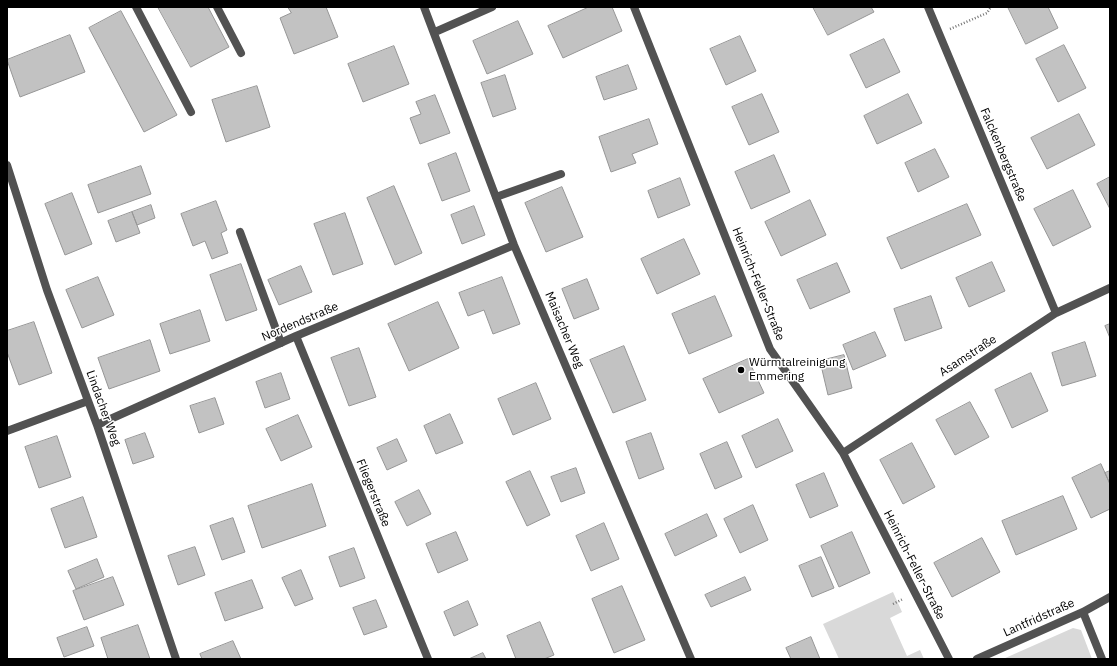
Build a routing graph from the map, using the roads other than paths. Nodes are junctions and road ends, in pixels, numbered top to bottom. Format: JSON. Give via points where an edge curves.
{"nodes":[{"id":1,"x":136,"y":7,"type":"edge"},
{"id":2,"x":217,"y":7,"type":"edge"},
{"id":3,"x":424,"y":7,"type":"edge"},
{"id":4,"x":492,"y":7,"type":"edge"},
{"id":5,"x":634,"y":7,"type":"edge"},
{"id":6,"x":928,"y":7,"type":"edge"},
{"id":7,"x":435,"y":32,"type":"junction"},
{"id":8,"x":241,"y":53,"type":"dead end"},
{"id":9,"x":191,"y":112,"type":"dead end"},
{"id":10,"x":7,"y":165,"type":"edge"},
{"id":11,"x":561,"y":174,"type":"dead end"},
{"id":12,"x":496,"y":197,"type":"junction"},
{"id":13,"x":240,"y":232,"type":"dead end"},
{"id":14,"x":514,"y":245,"type":"junction"},
{"id":15,"x":1110,"y":288,"type":"edge"},
{"id":16,"x":1056,"y":313,"type":"junction"},
{"id":17,"x":296,"y":336,"type":"junction"},
{"id":18,"x":282,"y":343,"type":"junction"},
{"id":19,"x":88,"y":401,"type":"junction"},
{"id":20,"x":97,"y":425,"type":"junction"},
{"id":21,"x":7,"y":431,"type":"edge"},
{"id":22,"x":843,"y":453,"type":"junction"},
{"id":23,"x":1110,"y":597,"type":"edge"},
{"id":24,"x":1083,"y":612,"type":"junction"},
{"id":25,"x":176,"y":659,"type":"edge"},
{"id":26,"x":428,"y":659,"type":"edge"},
{"id":27,"x":691,"y":659,"type":"edge"},
{"id":28,"x":949,"y":659,"type":"edge"},
{"id":29,"x":977,"y":659,"type":"edge"},
{"id":30,"x":1102,"y":659,"type":"edge"}],
"edges":[{"from":1,"to":9,"type":"street"},
{"from":2,"to":8,"type":"street"},
{"from":3,"to":7,"type":"street","name":"Maisacher Weg"},
{"from":4,"to":7,"type":"street"},
{"from":5,"to":22,"type":"street","name":"Heinrich-Feller-Straße","via":[[770,349]]},
{"from":6,"to":16,"type":"street","name":"Falckenbergstraße"},
{"from":7,"to":12,"type":"street","name":"Maisacher Weg"},
{"from":10,"to":19,"type":"street","name":"Lindacher Weg","via":[[47,290]]},
{"from":11,"to":12,"type":"street"},
{"from":12,"to":14,"type":"street","name":"Maisacher Weg"},
{"from":13,"to":18,"type":"street"},
{"from":14,"to":17,"type":"street","name":"Nordendstraße"},
{"from":14,"to":27,"type":"street","name":"Maisacher Weg"},
{"from":15,"to":16,"type":"street","name":"Asamstraße"},
{"from":16,"to":22,"type":"street","name":"Asamstraße"},
{"from":17,"to":18,"type":"street","name":"Nordendstraße"},
{"from":17,"to":26,"type":"street","name":"Fliegerstraße"},
{"from":18,"to":20,"type":"street","name":"Nordendstraße"},
{"from":19,"to":20,"type":"street","name":"Lindacher Weg"},
{"from":19,"to":21,"type":"street"},
{"from":20,"to":25,"type":"street","name":"Lindacher Weg"},
{"from":22,"to":28,"type":"street","name":"Heinrich-Feller-Straße"},
{"from":23,"to":24,"type":"street","name":"Lantfridstraße"},
{"from":24,"to":29,"type":"street","name":"Lantfridstraße"},
{"from":24,"to":30,"type":"street"}]}
